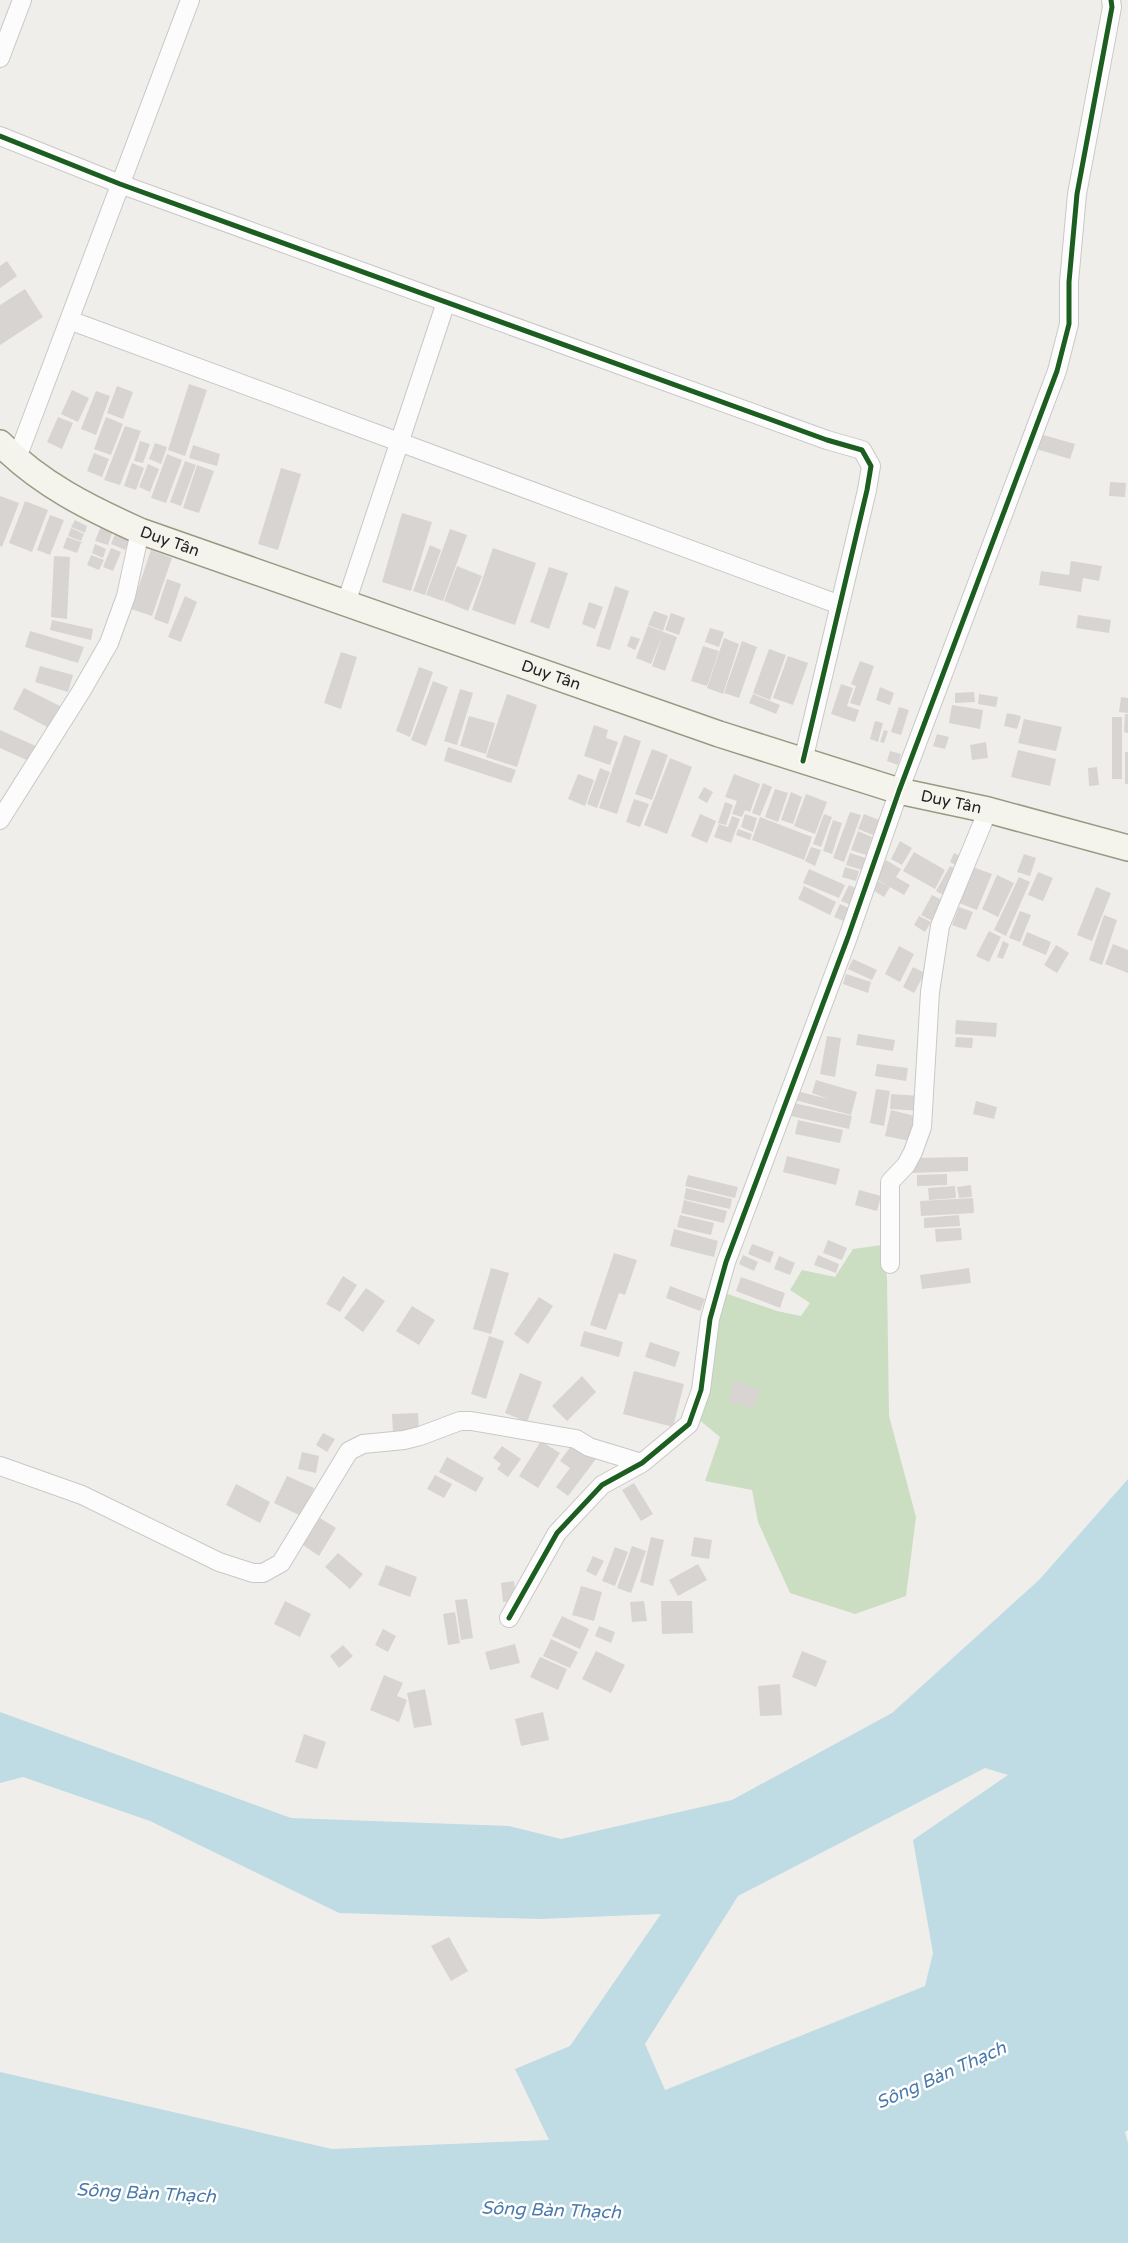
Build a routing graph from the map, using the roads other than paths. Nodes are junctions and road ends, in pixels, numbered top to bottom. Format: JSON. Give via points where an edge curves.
{"nodes":[{"id":1,"x":22,"y":0,"type":"edge"},
{"id":2,"x":190,"y":0,"type":"edge"},
{"id":3,"x":1110,"y":0,"type":"edge"},
{"id":4,"x":0,"y":58,"type":"edge"},
{"id":5,"x":0,"y":136,"type":"edge"},
{"id":6,"x":120,"y":184,"type":"junction"},
{"id":7,"x":446,"y":302,"type":"junction"},
{"id":8,"x":69,"y":320,"type":"junction"},
{"id":9,"x":399,"y":443,"type":"junction"},
{"id":10,"x":8,"y":451,"type":"edge"},
{"id":11,"x":140,"y":531,"type":"junction"},
{"id":12,"x":346,"y":602,"type":"junction"},
{"id":13,"x":840,"y":605,"type":"junction"},
{"id":14,"x":803,"y":761,"type":"junction"},
{"id":15,"x":899,"y":791,"type":"junction"},
{"id":16,"x":988,"y":810,"type":"junction"},
{"id":17,"x":0,"y":820,"type":"edge"},
{"id":18,"x":1128,"y":848,"type":"edge"},
{"id":19,"x":890,"y":1264,"type":"dead end"},
{"id":20,"x":642,"y":1463,"type":"junction"},
{"id":21,"x":0,"y":1466,"type":"edge"},
{"id":22,"x":509,"y":1618,"type":"dead end"}],
"edges":[{"from":1,"to":4,"type":"street"},
{"from":2,"to":6,"type":"street"},
{"from":3,"to":15,"type":"street","via":[[1112,7],[1106,44],[1076,194],[1068,324],[1056,371]]},
{"from":5,"to":6,"type":"street"},
{"from":6,"to":7,"type":"street"},
{"from":6,"to":8,"type":"street"},
{"from":7,"to":9,"type":"street"},
{"from":7,"to":13,"type":"street","via":[[862,450],[871,466],[868,490]]},
{"from":8,"to":9,"type":"street"},
{"from":8,"to":10,"type":"street"},
{"from":9,"to":12,"type":"street"},
{"from":9,"to":13,"type":"street"},
{"from":10,"to":11,"type":"street","name":"Duy Tân","via":[[52,487]]},
{"from":11,"to":12,"type":"street","name":"Duy Tân"},
{"from":11,"to":17,"type":"street","via":[[126,596],[109,643]]},
{"from":12,"to":14,"type":"street","name":"Duy Tân"},
{"from":13,"to":14,"type":"street"},
{"from":14,"to":15,"type":"street","name":"Duy Tân"},
{"from":15,"to":16,"type":"street","name":"Duy Tân"},
{"from":15,"to":20,"type":"street","via":[[726,1262],[710,1318],[701,1390],[689,1424]]},
{"from":16,"to":18,"type":"street","name":"Duy Tân"},
{"from":16,"to":19,"type":"street","via":[[940,926],[930,992],[922,1127],[913,1152],[890,1182]]},
{"from":20,"to":21,"type":"street","via":[[589,1447],[576,1439],[471,1421],[447,1425],[404,1440],[362,1444],[349,1451],[281,1563],[263,1573],[219,1562],[82,1495]]},
{"from":20,"to":22,"type":"street","via":[[602,1485],[557,1533]]}]}
